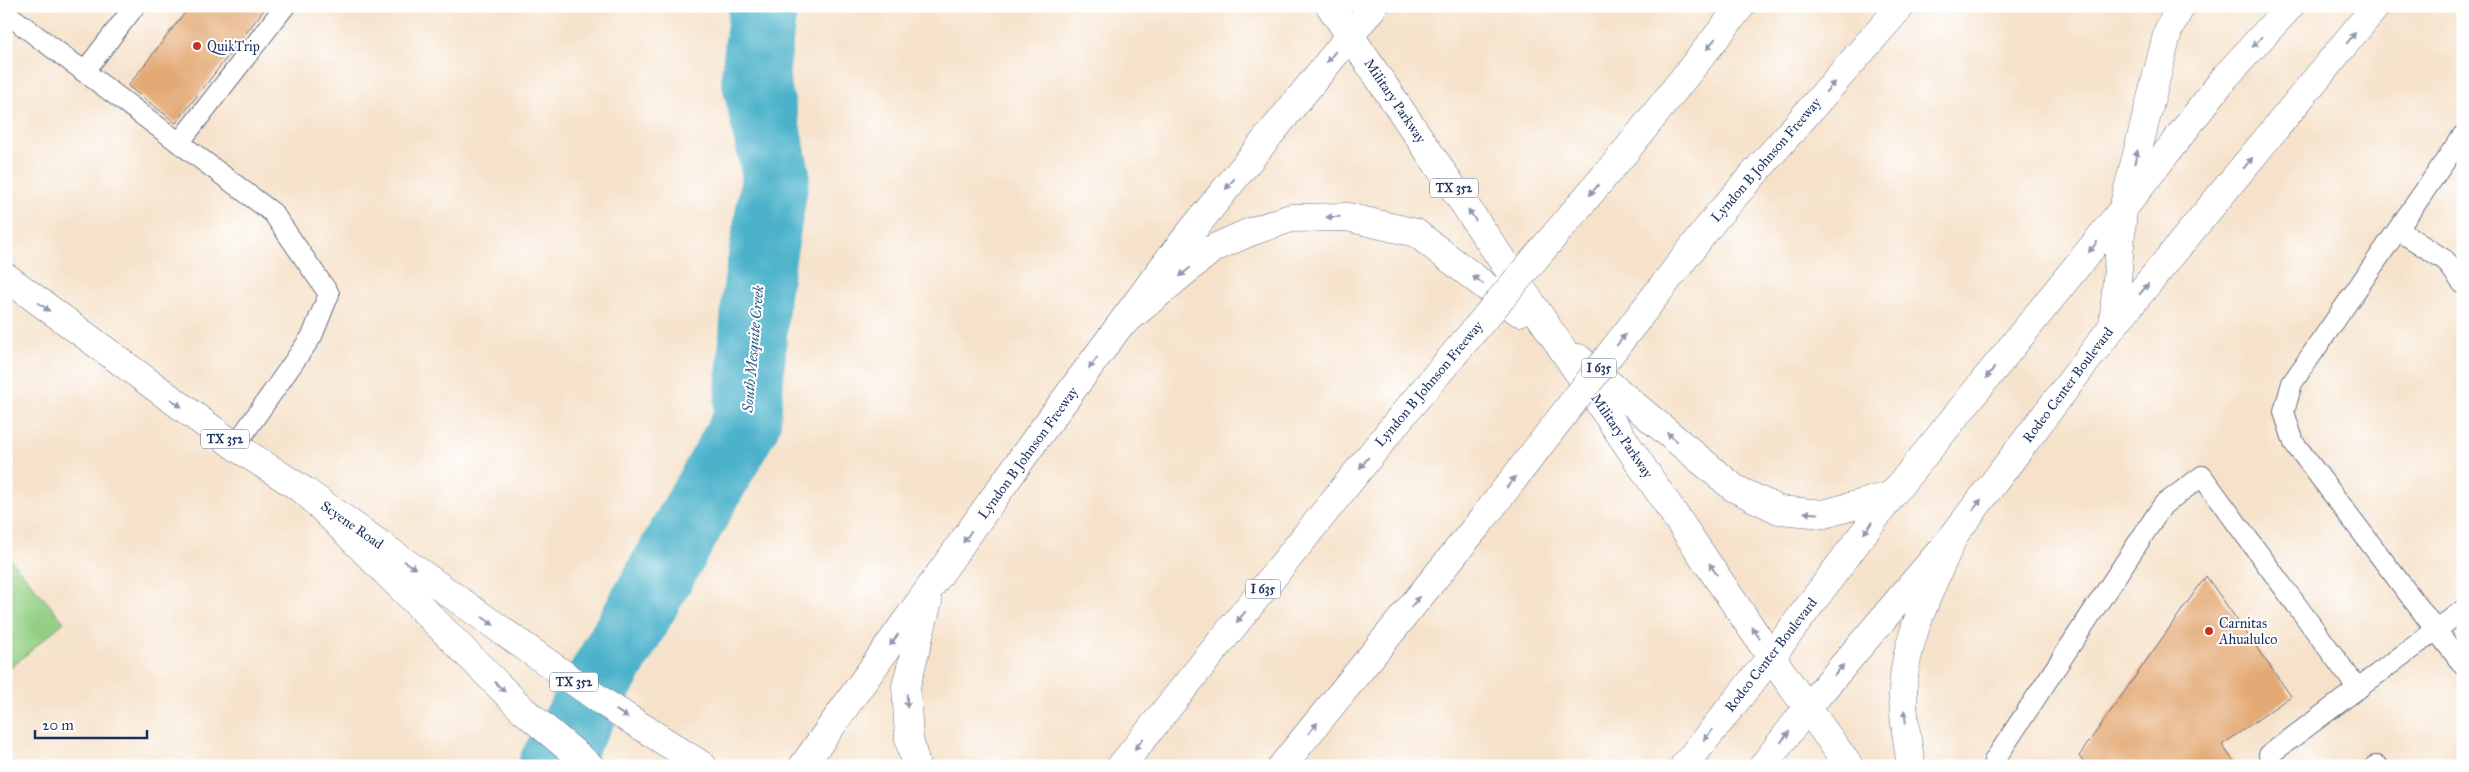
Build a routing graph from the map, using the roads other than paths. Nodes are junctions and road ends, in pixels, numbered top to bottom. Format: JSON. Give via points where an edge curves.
{"nodes":[{"id":1,"x":135,"y":6,"type":"edge"},
{"id":2,"x":285,"y":6,"type":"edge"},
{"id":3,"x":1330,"y":6,"type":"edge"},
{"id":4,"x":1374,"y":6,"type":"edge"},
{"id":5,"x":1741,"y":6,"type":"edge"},
{"id":6,"x":1901,"y":6,"type":"edge"},
{"id":7,"x":2181,"y":6,"type":"edge"},
{"id":8,"x":2290,"y":6,"type":"edge"},
{"id":9,"x":2376,"y":6,"type":"edge"},
{"id":10,"x":6,"y":13,"type":"edge"},
{"id":11,"x":1349,"y":35,"type":"junction"},
{"id":12,"x":84,"y":72,"type":"junction"},
{"id":13,"x":2463,"y":135,"type":"edge"},
{"id":14,"x":179,"y":143,"type":"junction"},
{"id":15,"x":2124,"y":209,"type":"junction"},
{"id":16,"x":2398,"y":230,"type":"junction"},
{"id":17,"x":6,"y":277,"type":"edge"},
{"id":18,"x":2463,"y":284,"type":"edge"},
{"id":19,"x":1122,"y":324,"type":"junction"},
{"id":20,"x":2113,"y":326,"type":"junction"},
{"id":21,"x":1558,"y":342,"type":"junction"},
{"id":22,"x":234,"y":446,"type":"junction"},
{"id":23,"x":306,"y":492,"type":"junction"},
{"id":24,"x":1892,"y":495,"type":"junction"},
{"id":25,"x":1954,"y":535,"type":"junction"},
{"id":26,"x":932,"y":586,"type":"junction"},
{"id":27,"x":2463,"y":610,"type":"edge"},
{"id":28,"x":2436,"y":630,"type":"junction"},
{"id":29,"x":1772,"y":657,"type":"junction"},
{"id":30,"x":2463,"y":665,"type":"edge"},
{"id":31,"x":2358,"y":689,"type":"junction"},
{"id":32,"x":1808,"y":707,"type":"junction"},
{"id":33,"x":2269,"y":755,"type":"dead end"},
{"id":34,"x":590,"y":766,"type":"edge"},
{"id":35,"x":704,"y":766,"type":"edge"},
{"id":36,"x":803,"y":766,"type":"edge"},
{"id":37,"x":916,"y":766,"type":"edge"},
{"id":38,"x":1121,"y":766,"type":"edge"},
{"id":39,"x":1282,"y":766,"type":"edge"},
{"id":40,"x":1684,"y":766,"type":"edge"},
{"id":41,"x":1763,"y":766,"type":"edge"},
{"id":42,"x":1849,"y":766,"type":"edge"},
{"id":43,"x":1910,"y":766,"type":"edge"},
{"id":44,"x":1997,"y":766,"type":"edge"}],
"edges":[{"from":1,"to":12,"type":"lane"},
{"from":2,"to":14,"type":"lane"},
{"from":3,"to":11,"type":"main road","name":"Military Parkway","number":"TX 352"},
{"from":4,"to":11,"type":"main road","name":"Lyndon B Johnson Freeway"},
{"from":5,"to":38,"type":"main road","name":"Lyndon B Johnson Freeway","number":"I 635","one_way":true,"bridge":true,"via":[[1625,152],[1406,411]]},
{"from":39,"to":6,"type":"main road","name":"Lyndon B Johnson Freeway","number":"I 635","one_way":true,"bridge":true,"via":[[1481,521],[1717,216]]},
{"from":15,"to":7,"type":"main road","one_way":true,"via":[[2168,31]]},
{"from":8,"to":15,"type":"main road","name":"Rodeo Center Boulevard","one_way":true,"via":[[2226,76]]},
{"from":20,"to":9,"type":"main road","name":"Rodeo Center Boulevard","one_way":true},
{"from":10,"to":12,"type":"lane"},
{"from":11,"to":19,"type":"main road","name":"Lyndon B Johnson Freeway","one_way":true,"via":[[1169,259]]},
{"from":21,"to":11,"type":"main road","name":"Military Parkway","number":"TX 352","one_way":true},
{"from":12,"to":14,"type":"lane"},
{"from":13,"to":16,"type":"lane"},
{"from":14,"to":22,"type":"lane","via":[[273,213],[329,294],[312,336]]},
{"from":15,"to":20,"type":"main road"},
{"from":15,"to":24,"type":"main road","name":"Rodeo Center Boulevard","one_way":true},
{"from":16,"to":18,"type":"lane","via":[[2445,260]]},
{"from":16,"to":28,"type":"lane","via":[[2292,383],[2284,412],[2294,443]]},
{"from":17,"to":22,"type":"main road","name":"Scyene Road","number":"TX 352","one_way":true},
{"from":21,"to":19,"type":"main road","one_way":true,"via":[[1416,233],[1347,217],[1291,218],[1212,249]]},
{"from":19,"to":26,"type":"main road","name":"Lyndon B Johnson Freeway","one_way":true},
{"from":25,"to":20,"type":"main road","name":"Rodeo Center Boulevard","one_way":true},
{"from":24,"to":21,"type":"main road","one_way":true,"via":[[1824,514],[1779,510],[1734,488]]},
{"from":29,"to":21,"type":"main road","name":"Military Parkway","number":"TX 352","one_way":true},
{"from":22,"to":23,"type":"main road","name":"Scyene Road","number":"TX 352"},
{"from":23,"to":34,"type":"main road","one_way":true,"via":[[523,710]]},
{"from":23,"to":35,"type":"main road","name":"Scyene Road","number":"TX 352","one_way":true,"via":[[603,702]]},
{"from":24,"to":29,"type":"main road","name":"Rodeo Center Boulevard","one_way":true},
{"from":32,"to":25,"type":"main road","name":"Rodeo Center Boulevard","one_way":true},
{"from":43,"to":25,"type":"main road","one_way":true,"via":[[1902,696],[1907,662],[1916,625]]},
{"from":26,"to":36,"type":"main road","name":"Lyndon B Johnson Freeway","one_way":true},
{"from":26,"to":37,"type":"main road","one_way":true,"via":[[906,686],[908,738]]},
{"from":27,"to":28,"type":"lane"},
{"from":28,"to":30,"type":"lane"},
{"from":28,"to":31,"type":"lane"},
{"from":29,"to":32,"type":"main road","name":"Military Parkway","number":"TX 352"},
{"from":29,"to":40,"type":"main road","name":"Rodeo Center Boulevard","one_way":true},
{"from":31,"to":33,"type":"lane"},
{"from":31,"to":44,"type":"lane","via":[[2202,476],[2163,505],[1994,762]]},
{"from":41,"to":32,"type":"main road","name":"Rodeo Center Boulevard","one_way":true},
{"from":32,"to":42,"type":"main road","name":"Military Parkway","number":"TX 352"}]}
